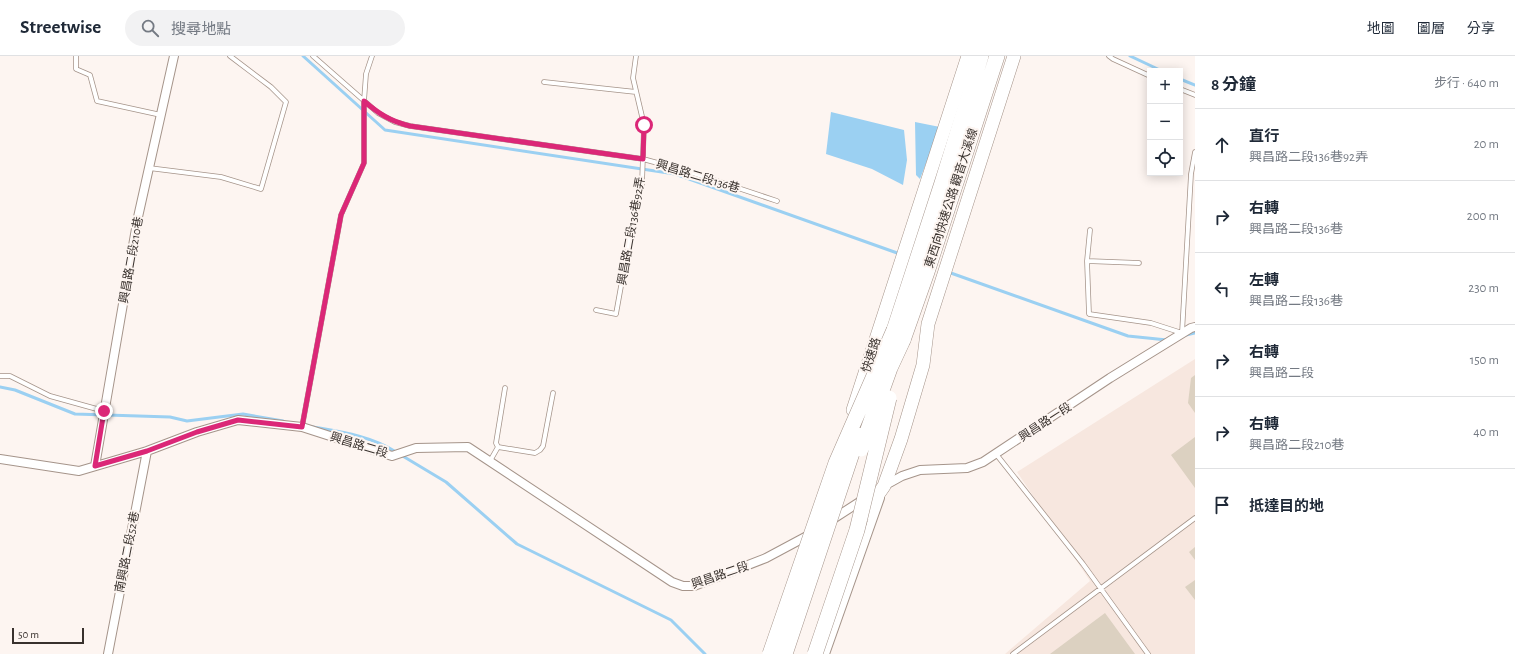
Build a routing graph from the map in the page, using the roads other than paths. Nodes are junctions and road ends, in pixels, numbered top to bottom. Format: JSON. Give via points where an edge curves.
{"nodes":[{"id":1,"x":76,"y":56,"type":"edge"},
{"id":2,"x":174,"y":56,"type":"edge"},
{"id":3,"x":230,"y":56,"type":"edge"},
{"id":4,"x":313,"y":56,"type":"edge"},
{"id":5,"x":372,"y":56,"type":"edge"},
{"id":6,"x":636,"y":56,"type":"edge"},
{"id":7,"x":968,"y":56,"type":"edge"},
{"id":8,"x":981,"y":56,"type":"edge"},
{"id":9,"x":997,"y":56,"type":"edge"},
{"id":10,"x":1014,"y":56,"type":"edge"},
{"id":11,"x":1109,"y":56,"type":"edge"},
{"id":12,"x":1147,"y":75,"type":"edge"},
{"id":13,"x":544,"y":82,"type":"dead end"},
{"id":14,"x":1183,"y":90,"type":"edge"},
{"id":15,"x":636,"y":92,"type":"junction"},
{"id":16,"x":1195,"y":95,"type":"edge"},
{"id":17,"x":364,"y":101,"type":"junction"},
{"id":18,"x":160,"y":115,"type":"junction"},
{"id":19,"x":1195,"y":152,"type":"edge"},
{"id":20,"x":643,"y":159,"type":"junction"},
{"id":21,"x":149,"y":168,"type":"junction"},
{"id":22,"x":777,"y":202,"type":"dead end"},
{"id":23,"x":1090,"y":230,"type":"dead end"},
{"id":24,"x":1087,"y":261,"type":"junction"},
{"id":25,"x":1139,"y":263,"type":"dead end"},
{"id":26,"x":596,"y":310,"type":"dead end"},
{"id":27,"x":1195,"y":327,"type":"edge"},
{"id":28,"x":1182,"y":334,"type":"junction"},
{"id":29,"x":898,"y":335,"type":"junction"},
{"id":30,"x":0,"y":376,"type":"edge"},
{"id":31,"x":504,"y":388,"type":"dead end"},
{"id":32,"x":553,"y":393,"type":"dead end"},
{"id":33,"x":103,"y":414,"type":"junction"},
{"id":34,"x":302,"y":427,"type":"junction"},
{"id":35,"x":498,"y":447,"type":"junction"},
{"id":36,"x":147,"y":451,"type":"junction"},
{"id":37,"x":996,"y":454,"type":"junction"},
{"id":38,"x":0,"y":459,"type":"edge"},
{"id":39,"x":490,"y":461,"type":"junction"},
{"id":40,"x":95,"y":466,"type":"junction"},
{"id":41,"x":884,"y":486,"type":"junction"},
{"id":42,"x":1195,"y":518,"type":"edge"},
{"id":43,"x":817,"y":529,"type":"junction"},
{"id":44,"x":804,"y":538,"type":"junction"},
{"id":45,"x":1100,"y":589,"type":"junction"},
{"id":46,"x":108,"y":654,"type":"edge"},
{"id":47,"x":764,"y":654,"type":"edge"},
{"id":48,"x":770,"y":654,"type":"edge"},
{"id":49,"x":776,"y":654,"type":"edge"},
{"id":50,"x":784,"y":654,"type":"edge"},
{"id":51,"x":794,"y":654,"type":"edge"},
{"id":52,"x":808,"y":654,"type":"edge"},
{"id":53,"x":815,"y":654,"type":"edge"},
{"id":54,"x":825,"y":654,"type":"edge"},
{"id":55,"x":1013,"y":654,"type":"edge"},
{"id":56,"x":1148,"y":654,"type":"edge"}],
"edges":[{"from":1,"to":18,"type":"lane","via":[[76,69],[90,75],[97,100]]},
{"from":2,"to":18,"type":"street","name":"興昌路二段210巷"},
{"from":3,"to":21,"type":"lane","via":[[272,86],[286,102],[261,189],[221,177]]},
{"from":4,"to":17,"type":"lane","name":"興昌路二段136巷"},
{"from":5,"to":17,"type":"lane","via":[[366,74]]},
{"from":6,"to":15,"type":"lane","name":"興昌路二段136巷92弄","via":[[633,78]]},
{"from":7,"to":43,"type":"main road","name":"快速路","via":[[857,397]]},
{"from":8,"to":29,"type":"highway","name":"東西向快速公路 觀音大溪線","via":[[915,267]]},
{"from":9,"to":29,"type":"highway","name":"東西向快速公路 觀音大溪線","via":[[927,272]]},
{"from":10,"to":41,"type":"main road","via":[[928,324],[922,365],[901,439]]},
{"from":11,"to":12,"type":"lane"},
{"from":13,"to":15,"type":"lane"},
{"from":14,"to":16,"type":"lane"},
{"from":15,"to":20,"type":"lane","name":"興昌路二段136巷92弄","via":[[644,125]]},
{"from":17,"to":20,"type":"lane","name":"興昌路二段136巷","via":[[378,113],[410,126]]},
{"from":17,"to":34,"type":"lane","via":[[364,163],[341,215]]},
{"from":18,"to":21,"type":"street","name":"興昌路二段210巷"},
{"from":19,"to":28,"type":"lane","via":[[1191,174]]},
{"from":20,"to":22,"type":"lane","name":"興昌路二段136巷","via":[[687,170]]},
{"from":20,"to":26,"type":"lane","name":"興昌路二段136巷92弄","via":[[642,184],[616,314]]},
{"from":21,"to":33,"type":"street","name":"興昌路二段210巷"},
{"from":23,"to":24,"type":"lane"},
{"from":24,"to":25,"type":"lane"},
{"from":24,"to":28,"type":"lane","via":[[1089,314],[1151,323]]},
{"from":27,"to":28,"type":"street","name":"興昌路一段"},
{"from":28,"to":37,"type":"street","name":"興昌路一段","via":[[1110,378]]},
{"from":29,"to":48,"type":"highway","bridge":true,"via":[[836,463]]},
{"from":29,"to":50,"type":"highway","bridge":true},
{"from":29,"to":51,"type":"highway","bridge":true,"via":[[890,368],[857,460]]},
{"from":29,"to":53,"type":"highway","bridge":true,"via":[[858,530]]},
{"from":30,"to":33,"type":"lane","via":[[10,376],[50,396]]},
{"from":31,"to":35,"type":"lane","via":[[496,443]]},
{"from":32,"to":35,"type":"lane","via":[[540,450],[534,453]]},
{"from":33,"to":40,"type":"street","name":"興昌路二段210巷"},
{"from":34,"to":36,"type":"street","name":"興昌路二段","via":[[238,420]]},
{"from":34,"to":39,"type":"street","name":"興昌路二段","via":[[392,456],[416,448],[468,447]]},
{"from":35,"to":39,"type":"lane"},
{"from":36,"to":40,"type":"street","name":"興昌路二段"},
{"from":36,"to":46,"type":"street","name":"南興路二段52巷"},
{"from":37,"to":41,"type":"street","name":"興昌路一段","via":[[967,468],[920,470]]},
{"from":37,"to":45,"type":"lane"},
{"from":38,"to":40,"type":"street","name":"興昌路二段","via":[[79,471]]},
{"from":39,"to":44,"type":"street","name":"興昌路二段","via":[[672,582],[684,586],[694,586],[766,558]]},
{"from":41,"to":43,"type":"street","name":"興昌路一段"},
{"from":41,"to":52,"type":"main road","via":[[856,526],[836,572]]},
{"from":41,"to":54,"type":"street"},
{"from":42,"to":45,"type":"lane"},
{"from":43,"to":44,"type":"street","name":"興昌路二段"},
{"from":43,"to":49,"type":"main road","name":"快速路"},
{"from":44,"to":47,"type":"street"},
{"from":45,"to":55,"type":"lane"},
{"from":45,"to":56,"type":"lane"}]}
